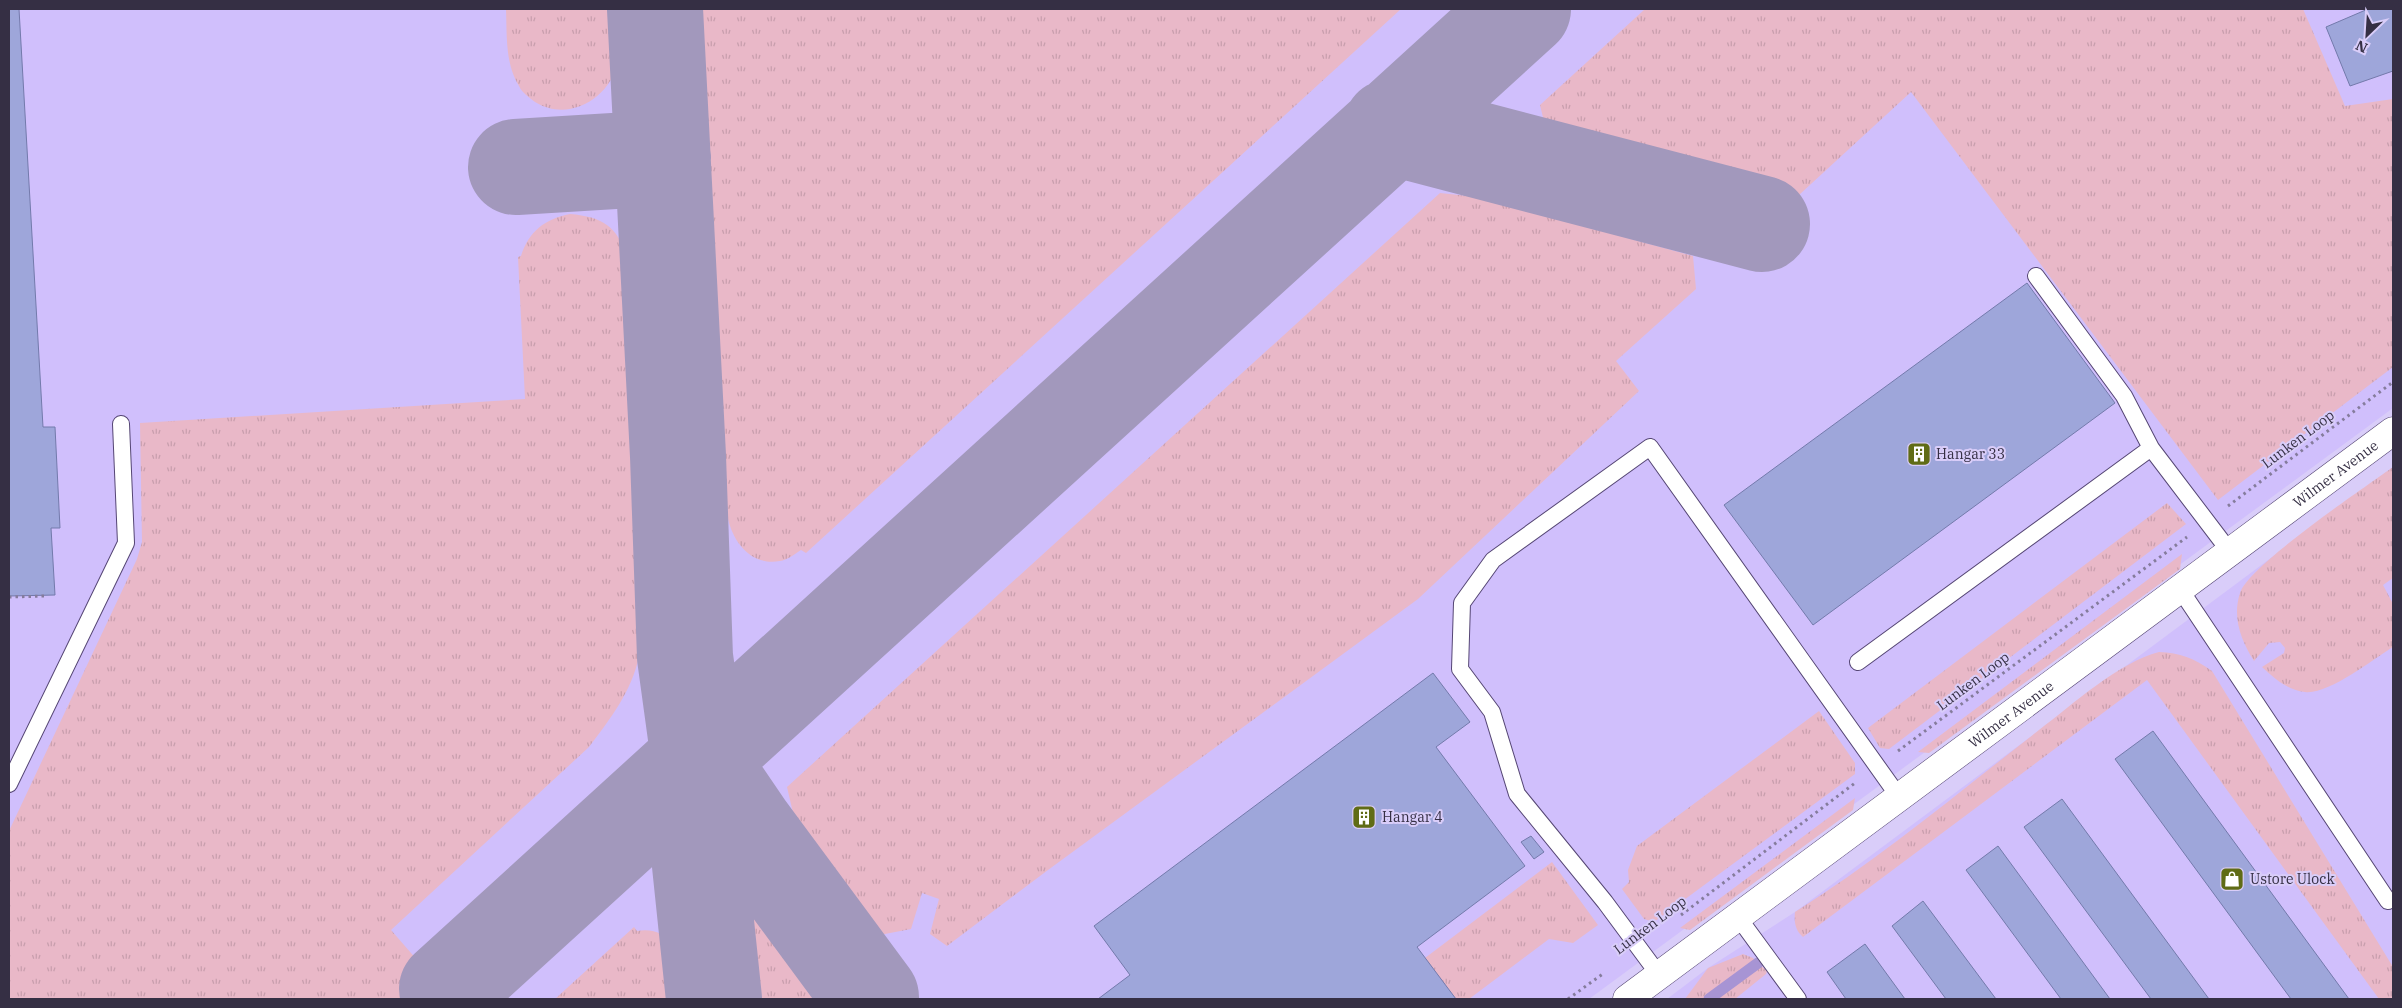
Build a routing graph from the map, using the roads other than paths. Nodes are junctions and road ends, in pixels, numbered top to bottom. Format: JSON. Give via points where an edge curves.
{"nodes":[{"id":1,"x":2036,"y":276,"type":"dead end"},
{"id":2,"x":121,"y":424,"type":"dead end"},
{"id":3,"x":2393,"y":431,"type":"edge"},
{"id":4,"x":2151,"y":448,"type":"junction"},
{"id":5,"x":2230,"y":552,"type":"junction"},
{"id":6,"x":2180,"y":589,"type":"junction"},
{"id":7,"x":1858,"y":662,"type":"dead end"},
{"id":8,"x":9,"y":784,"type":"edge"},
{"id":9,"x":1899,"y":797,"type":"junction"},
{"id":10,"x":2388,"y":901,"type":"dead end"},
{"id":11,"x":1738,"y":917,"type":"junction"},
{"id":12,"x":1660,"y":975,"type":"junction"},
{"id":13,"x":1627,"y":999,"type":"edge"},
{"id":14,"x":1797,"y":999,"type":"edge"}],
"edges":[{"from":1,"to":4,"type":"lane","via":[[2124,396]]},
{"from":2,"to":8,"type":"lane","via":[[126,543]]},
{"from":3,"to":5,"type":"street","name":"Wilmer Avenue"},
{"from":4,"to":5,"type":"lane"},
{"from":4,"to":7,"type":"lane"},
{"from":5,"to":6,"type":"street","name":"Wilmer Avenue"},
{"from":6,"to":9,"type":"street","name":"Wilmer Avenue"},
{"from":6,"to":10,"type":"lane"},
{"from":9,"to":11,"type":"street","name":"Wilmer Avenue"},
{"from":9,"to":12,"type":"lane","via":[[1650,447],[1493,560],[1462,603],[1460,669],[1492,712],[1517,794]]},
{"from":11,"to":12,"type":"street","name":"Wilmer Avenue"},
{"from":11,"to":14,"type":"lane"},
{"from":12,"to":13,"type":"street","name":"Wilmer Avenue"}]}
